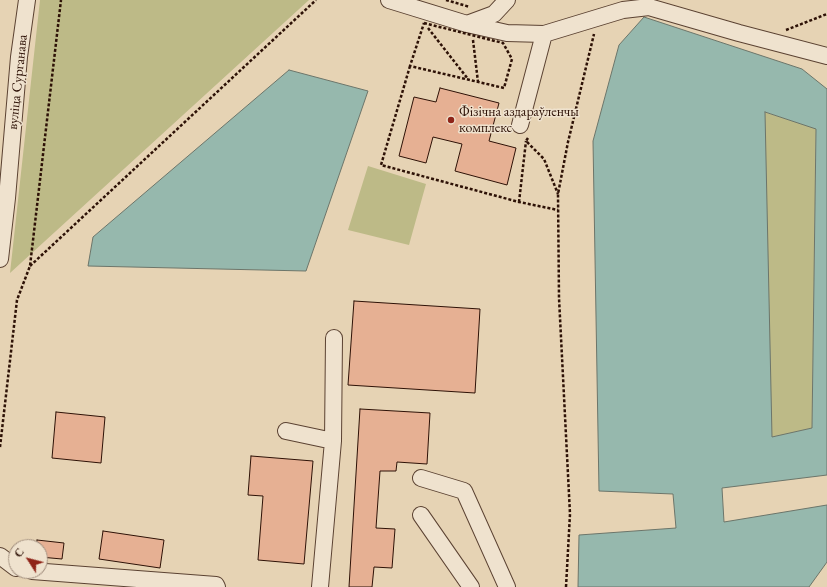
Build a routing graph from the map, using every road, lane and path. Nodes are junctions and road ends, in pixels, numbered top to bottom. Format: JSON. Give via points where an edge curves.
{"nodes":[{"id":1,"x":27,"y":0,"type":"edge"},
{"id":2,"x":61,"y":0,"type":"edge"},
{"id":3,"x":316,"y":0,"type":"edge"},
{"id":4,"x":389,"y":0,"type":"edge"},
{"id":5,"x":446,"y":0,"type":"edge"},
{"id":6,"x":507,"y":0,"type":"edge"},
{"id":7,"x":494,"y":14,"type":"junction"},
{"id":8,"x":597,"y":18,"type":"junction"},
{"id":9,"x":424,"y":22,"type":"junction"},
{"id":10,"x":470,"y":30,"type":"junction"},
{"id":11,"x":544,"y":34,"type":"junction"},
{"id":12,"x":827,"y":56,"type":"edge"},
{"id":13,"x":410,"y":66,"type":"junction"},
{"id":14,"x":468,"y":79,"type":"junction"},
{"id":15,"x":478,"y":82,"type":"junction"},
{"id":16,"x":525,"y":130,"type":"joint"},
{"id":17,"x":526,"y":141,"type":"junction"},
{"id":18,"x":558,"y":194,"type":"junction"},
{"id":19,"x":519,"y":202,"type":"junction"},
{"id":20,"x":558,"y":210,"type":"junction"},
{"id":21,"x":0,"y":259,"type":"edge"},
{"id":22,"x":30,"y":266,"type":"junction"},
{"id":23,"x":334,"y":338,"type":"dead end"},
{"id":24,"x":286,"y":431,"type":"dead end"},
{"id":25,"x":333,"y":441,"type":"junction"},
{"id":26,"x":0,"y":447,"type":"edge"},
{"id":27,"x":421,"y":478,"type":"dead end"},
{"id":28,"x":422,"y":515,"type":"dead end"},
{"id":29,"x":48,"y":572,"type":"edge"},
{"id":30,"x":217,"y":587,"type":"edge"},
{"id":31,"x":320,"y":587,"type":"edge"},
{"id":32,"x":471,"y":587,"type":"edge"},
{"id":33,"x":507,"y":587,"type":"edge"},
{"id":34,"x":566,"y":587,"type":"edge"}],
"edges":[{"from":1,"to":21,"type":"street","name":"вуліца Сурганава","via":[[19,57]]},
{"from":2,"to":22,"type":"path"},
{"from":3,"to":22,"type":"path"},
{"from":4,"to":10,"type":"street"},
{"from":5,"to":7,"type":"path"},
{"from":6,"to":7,"type":"street"},
{"from":7,"to":10,"type":"street"},
{"from":8,"to":11,"type":"street"},
{"from":8,"to":12,"type":"street","via":[[623,10],[649,7]]},
{"from":8,"to":18,"type":"path"},
{"from":9,"to":10,"type":"path"},
{"from":9,"to":13,"type":"path"},
{"from":9,"to":14,"type":"path"},
{"from":10,"to":11,"type":"street"},
{"from":10,"to":15,"type":"path"},
{"from":10,"to":15,"type":"path","via":[[503,43],[512,59],[504,88]]},
{"from":11,"to":16,"type":"street"},
{"from":13,"to":14,"type":"path"},
{"from":13,"to":19,"type":"path","via":[[381,165]]},
{"from":14,"to":15,"type":"path"},
{"from":16,"to":17,"type":"path"},
{"from":17,"to":18,"type":"path","via":[[544,159]]},
{"from":17,"to":19,"type":"path"},
{"from":18,"to":20,"type":"path"},
{"from":19,"to":20,"type":"path"},
{"from":20,"to":34,"type":"path","via":[[559,298],[570,514]]},
{"from":22,"to":26,"type":"path","via":[[17,300]]},
{"from":23,"to":25,"type":"street"},
{"from":24,"to":25,"type":"street"},
{"from":25,"to":31,"type":"street"},
{"from":27,"to":33,"type":"street","via":[[464,491]]},
{"from":28,"to":32,"type":"street"},
{"from":29,"to":30,"type":"street"}]}
